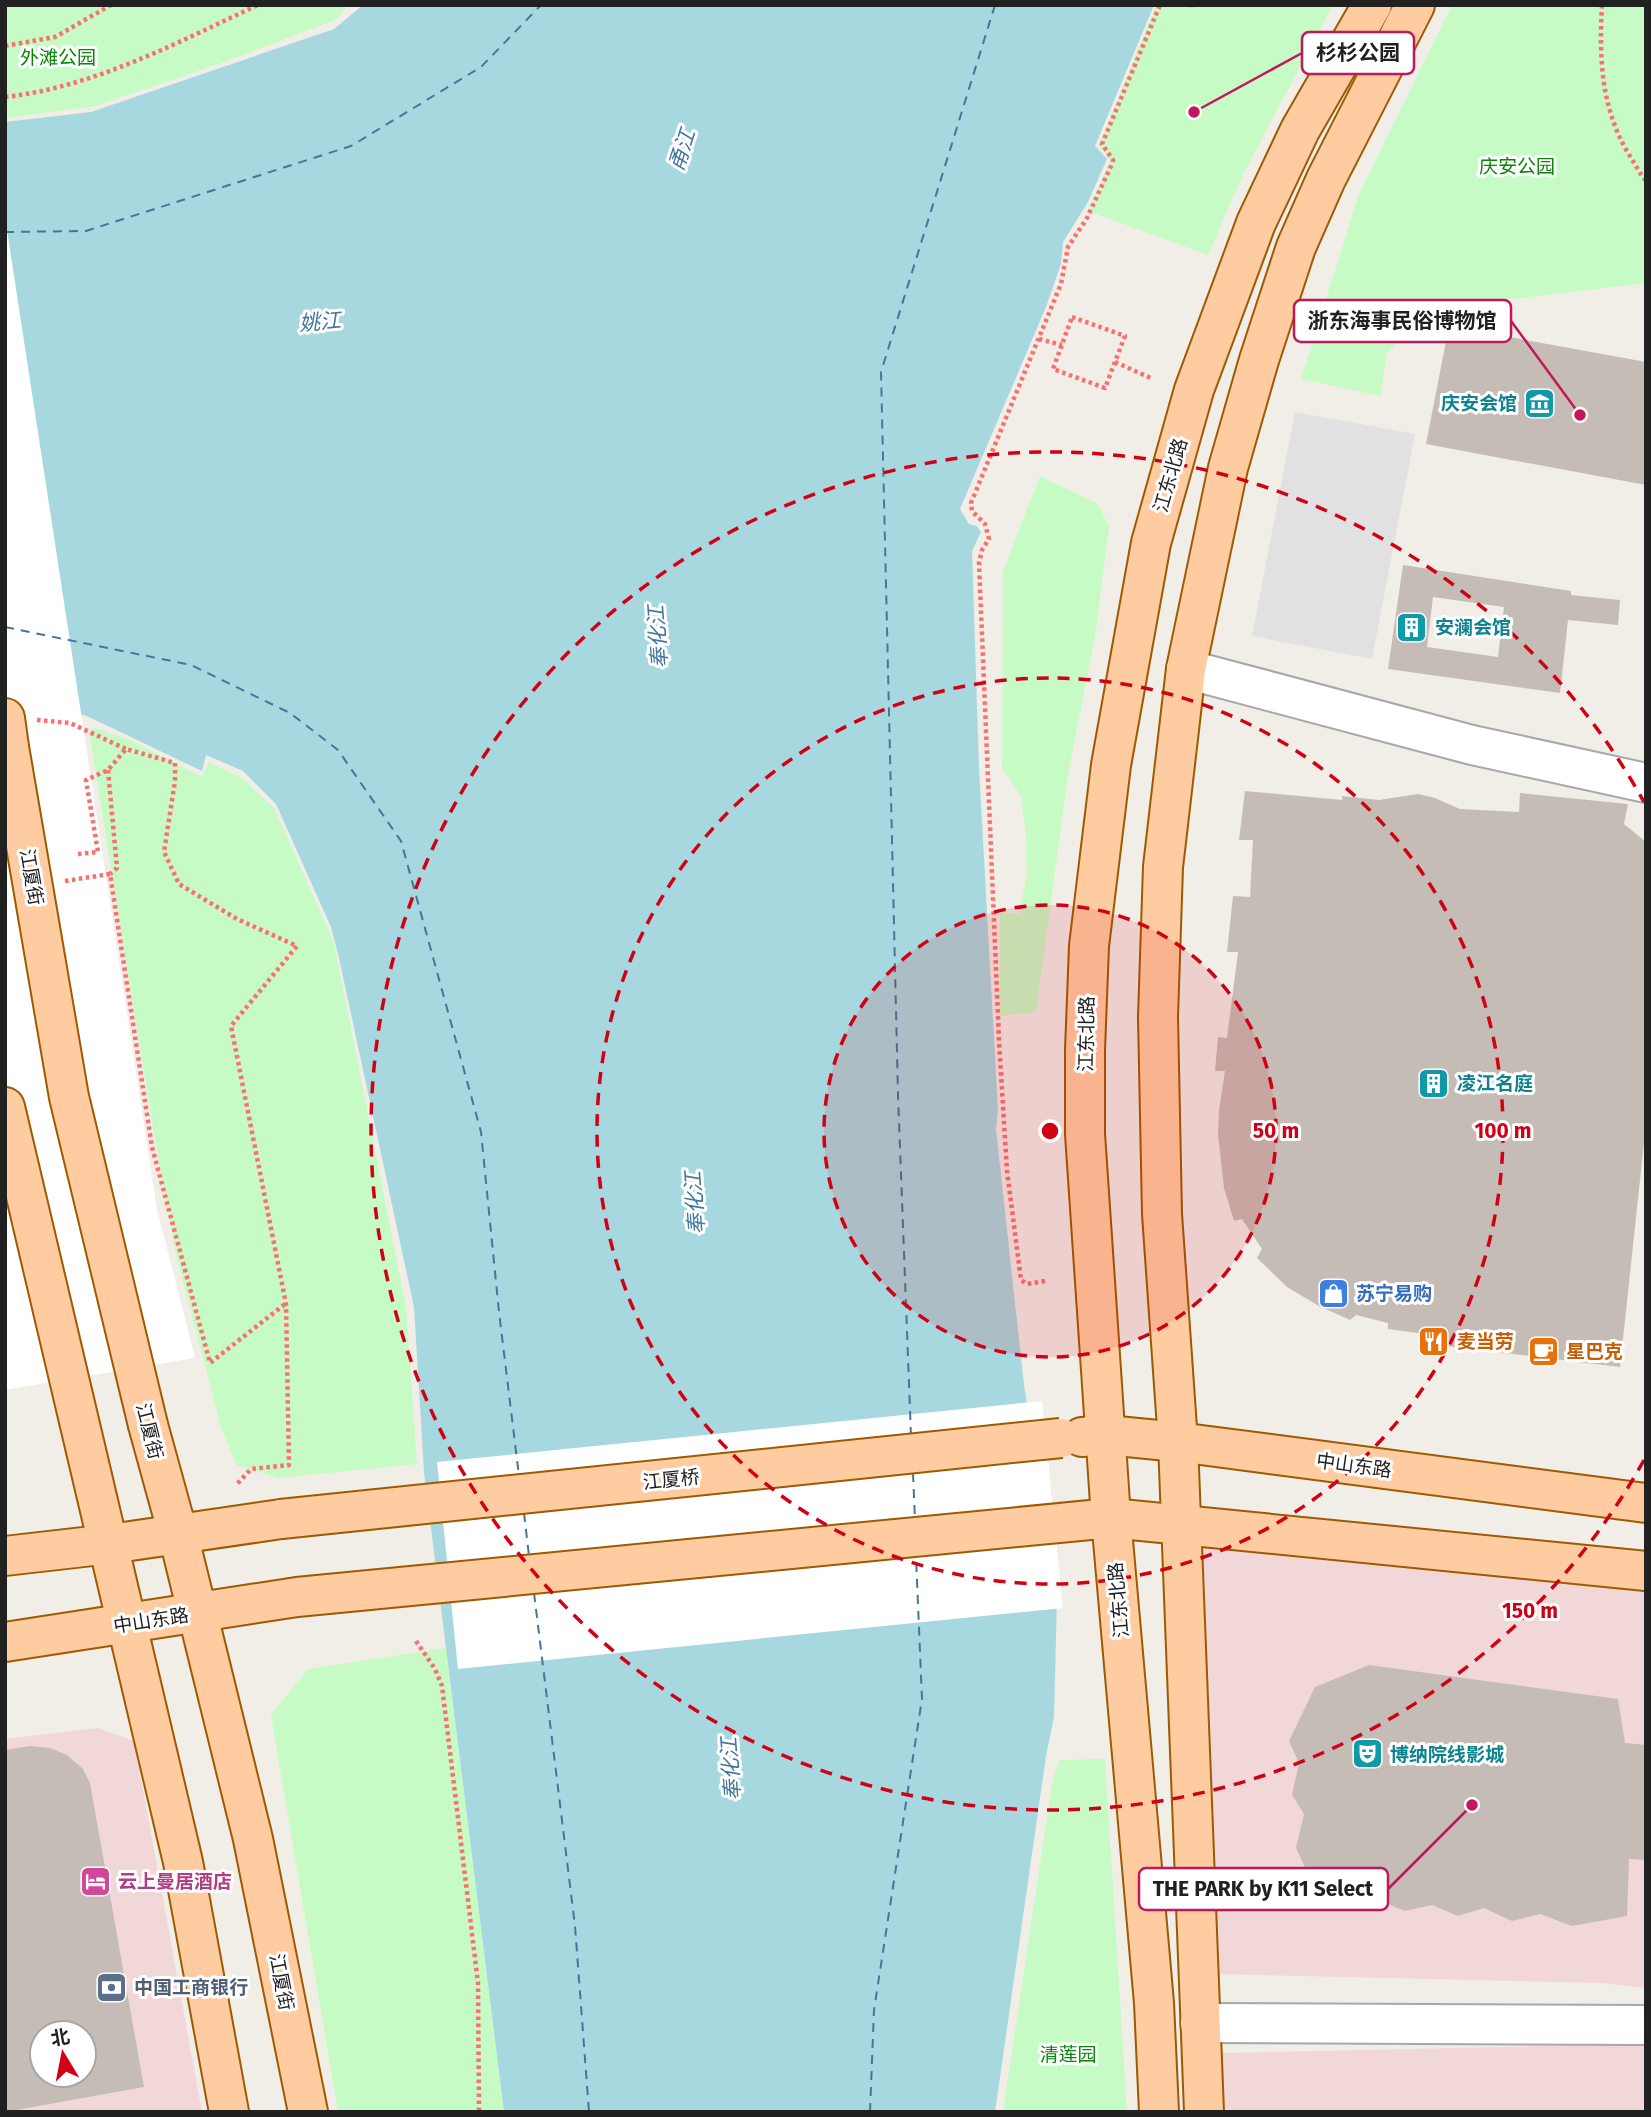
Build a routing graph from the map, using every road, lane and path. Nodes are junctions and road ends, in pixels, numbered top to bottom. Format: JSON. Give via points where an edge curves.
{"nodes":[{"id":1,"x":111,"y":5,"type":"edge"},
{"id":2,"x":258,"y":5,"type":"edge"},
{"id":3,"x":1160,"y":5,"type":"edge"},
{"id":4,"x":1190,"y":5,"type":"edge"},
{"id":5,"x":1196,"y":5,"type":"edge"},
{"id":6,"x":1372,"y":5,"type":"edge"},
{"id":7,"x":1415,"y":5,"type":"edge"},
{"id":8,"x":1602,"y":5,"type":"edge"},
{"id":9,"x":5,"y":46,"type":"edge"},
{"id":10,"x":5,"y":97,"type":"edge"},
{"id":11,"x":1646,"y":181,"type":"edge"},
{"id":12,"x":1038,"y":339,"type":"junction"},
{"id":13,"x":1062,"y":345,"type":"junction"},
{"id":14,"x":1115,"y":362,"type":"junction"},
{"id":15,"x":1153,"y":379,"type":"dead end"},
{"id":16,"x":1186,"y":669,"type":"junction"},
{"id":17,"x":15,"y":728,"type":"edge"},
{"id":18,"x":126,"y":749,"type":"junction"},
{"id":19,"x":108,"y":770,"type":"junction"},
{"id":20,"x":1646,"y":783,"type":"edge"},
{"id":21,"x":78,"y":854,"type":"dead end"},
{"id":22,"x":110,"y":874,"type":"junction"},
{"id":23,"x":58,"y":882,"type":"dead end"},
{"id":24,"x":5,"y":1107,"type":"edge"},
{"id":25,"x":1045,"y":1281,"type":"dead end"},
{"id":26,"x":286,"y":1304,"type":"junction"},
{"id":27,"x":1107,"y":1435,"type":"junction"},
{"id":28,"x":1061,"y":1438,"type":"joint"},
{"id":29,"x":1178,"y":1442,"type":"junction"},
{"id":30,"x":237,"y":1485,"type":"dead end"},
{"id":31,"x":1646,"y":1503,"type":"edge"},
{"id":32,"x":1111,"y":1518,"type":"junction"},
{"id":33,"x":1180,"y":1523,"type":"junction"},
{"id":34,"x":178,"y":1534,"type":"junction"},
{"id":35,"x":110,"y":1544,"type":"junction"},
{"id":36,"x":5,"y":1556,"type":"edge"},
{"id":37,"x":1646,"y":1571,"type":"edge"},
{"id":38,"x":198,"y":1613,"type":"junction"},
{"id":39,"x":128,"y":1624,"type":"junction"},
{"id":40,"x":416,"y":1641,"type":"dead end"},
{"id":41,"x":5,"y":1643,"type":"edge"},
{"id":42,"x":1200,"y":2022,"type":"junction"},
{"id":43,"x":1646,"y":2025,"type":"edge"},
{"id":44,"x":229,"y":2112,"type":"edge"},
{"id":45,"x":308,"y":2112,"type":"edge"},
{"id":46,"x":478,"y":2112,"type":"edge"},
{"id":47,"x":1159,"y":2112,"type":"edge"},
{"id":48,"x":1204,"y":2112,"type":"edge"}],
"edges":[{"from":1,"to":9,"type":"path","via":[[55,37]]},
{"from":2,"to":10,"type":"path","via":[[134,62],[33,94]]},
{"from":3,"to":12,"type":"path","via":[[1102,144],[1112,164],[1068,247],[1061,284]]},
{"from":4,"to":5,"type":"path"},
{"from":6,"to":27,"type":"main road","name":"江东北路","via":[[1300,130],[1256,223],[1194,390],[1149,556],[1111,765],[1089,946],[1086,1134]]},
{"from":7,"to":16,"type":"main road","via":[[1296,247],[1228,468]]},
{"from":8,"to":11,"type":"path","via":[[1600,51],[1605,95],[1615,131]]},
{"from":12,"to":13,"type":"path"},
{"from":12,"to":25,"type":"path","via":[[971,503],[989,539],[979,563],[1007,1171],[1021,1280],[1027,1284]]},
{"from":13,"to":14,"type":"path","via":[[1053,369],[1105,388]]},
{"from":13,"to":14,"type":"path","via":[[1072,317],[1125,336]]},
{"from":14,"to":15,"type":"path"},
{"from":16,"to":20,"type":"street","via":[[1472,745]]},
{"from":16,"to":29,"type":"main road","via":[[1163,867],[1158,1017],[1162,1214]]},
{"from":17,"to":18,"type":"path","via":[[70,723]]},
{"from":17,"to":34,"type":"main road","name":"江厦街","bridge":true,"via":[[69,1097]]},
{"from":18,"to":19,"type":"path"},
{"from":18,"to":26,"type":"path","via":[[175,763],[164,852],[179,884],[237,919],[297,946],[232,1026]]},
{"from":19,"to":21,"type":"path","via":[[86,780],[98,852]]},
{"from":19,"to":22,"type":"path","via":[[117,868]]},
{"from":22,"to":23,"type":"path"},
{"from":22,"to":26,"type":"path","via":[[152,1147],[210,1363]]},
{"from":24,"to":35,"type":"main road"},
{"from":26,"to":30,"type":"path","via":[[289,1465],[251,1469]]},
{"from":27,"to":28,"type":"main road","name":"中山东路"},
{"from":27,"to":29,"type":"main road","name":"中山东路"},
{"from":27,"to":32,"type":"main road","name":"江东北路"},
{"from":28,"to":34,"type":"main road","name":"江厦桥","bridge":true,"via":[[281,1519]]},
{"from":29,"to":31,"type":"main road","name":"中山东路"},
{"from":29,"to":33,"type":"main road"},
{"from":32,"to":33,"type":"main road"},
{"from":32,"to":38,"type":"main road","name":"中山东路","via":[[296,1597]]},
{"from":32,"to":47,"type":"main road","name":"江东北路","via":[[1154,2003]]},
{"from":33,"to":37,"type":"main road"},
{"from":33,"to":42,"type":"main road"},
{"from":34,"to":35,"type":"main road"},
{"from":34,"to":38,"type":"main road","name":"江厦街"},
{"from":35,"to":36,"type":"main road"},
{"from":35,"to":39,"type":"main road"},
{"from":38,"to":39,"type":"main road","name":"中山东路"},
{"from":38,"to":45,"type":"main road","name":"江厦街","via":[[253,1839]]},
{"from":39,"to":41,"type":"main road","name":"中山东路"},
{"from":39,"to":44,"type":"main road","via":[[183,1862]]},
{"from":40,"to":46,"type":"path","via":[[442,1686],[477,1970]]},
{"from":42,"to":43,"type":"street"},
{"from":42,"to":48,"type":"main road"}]}
